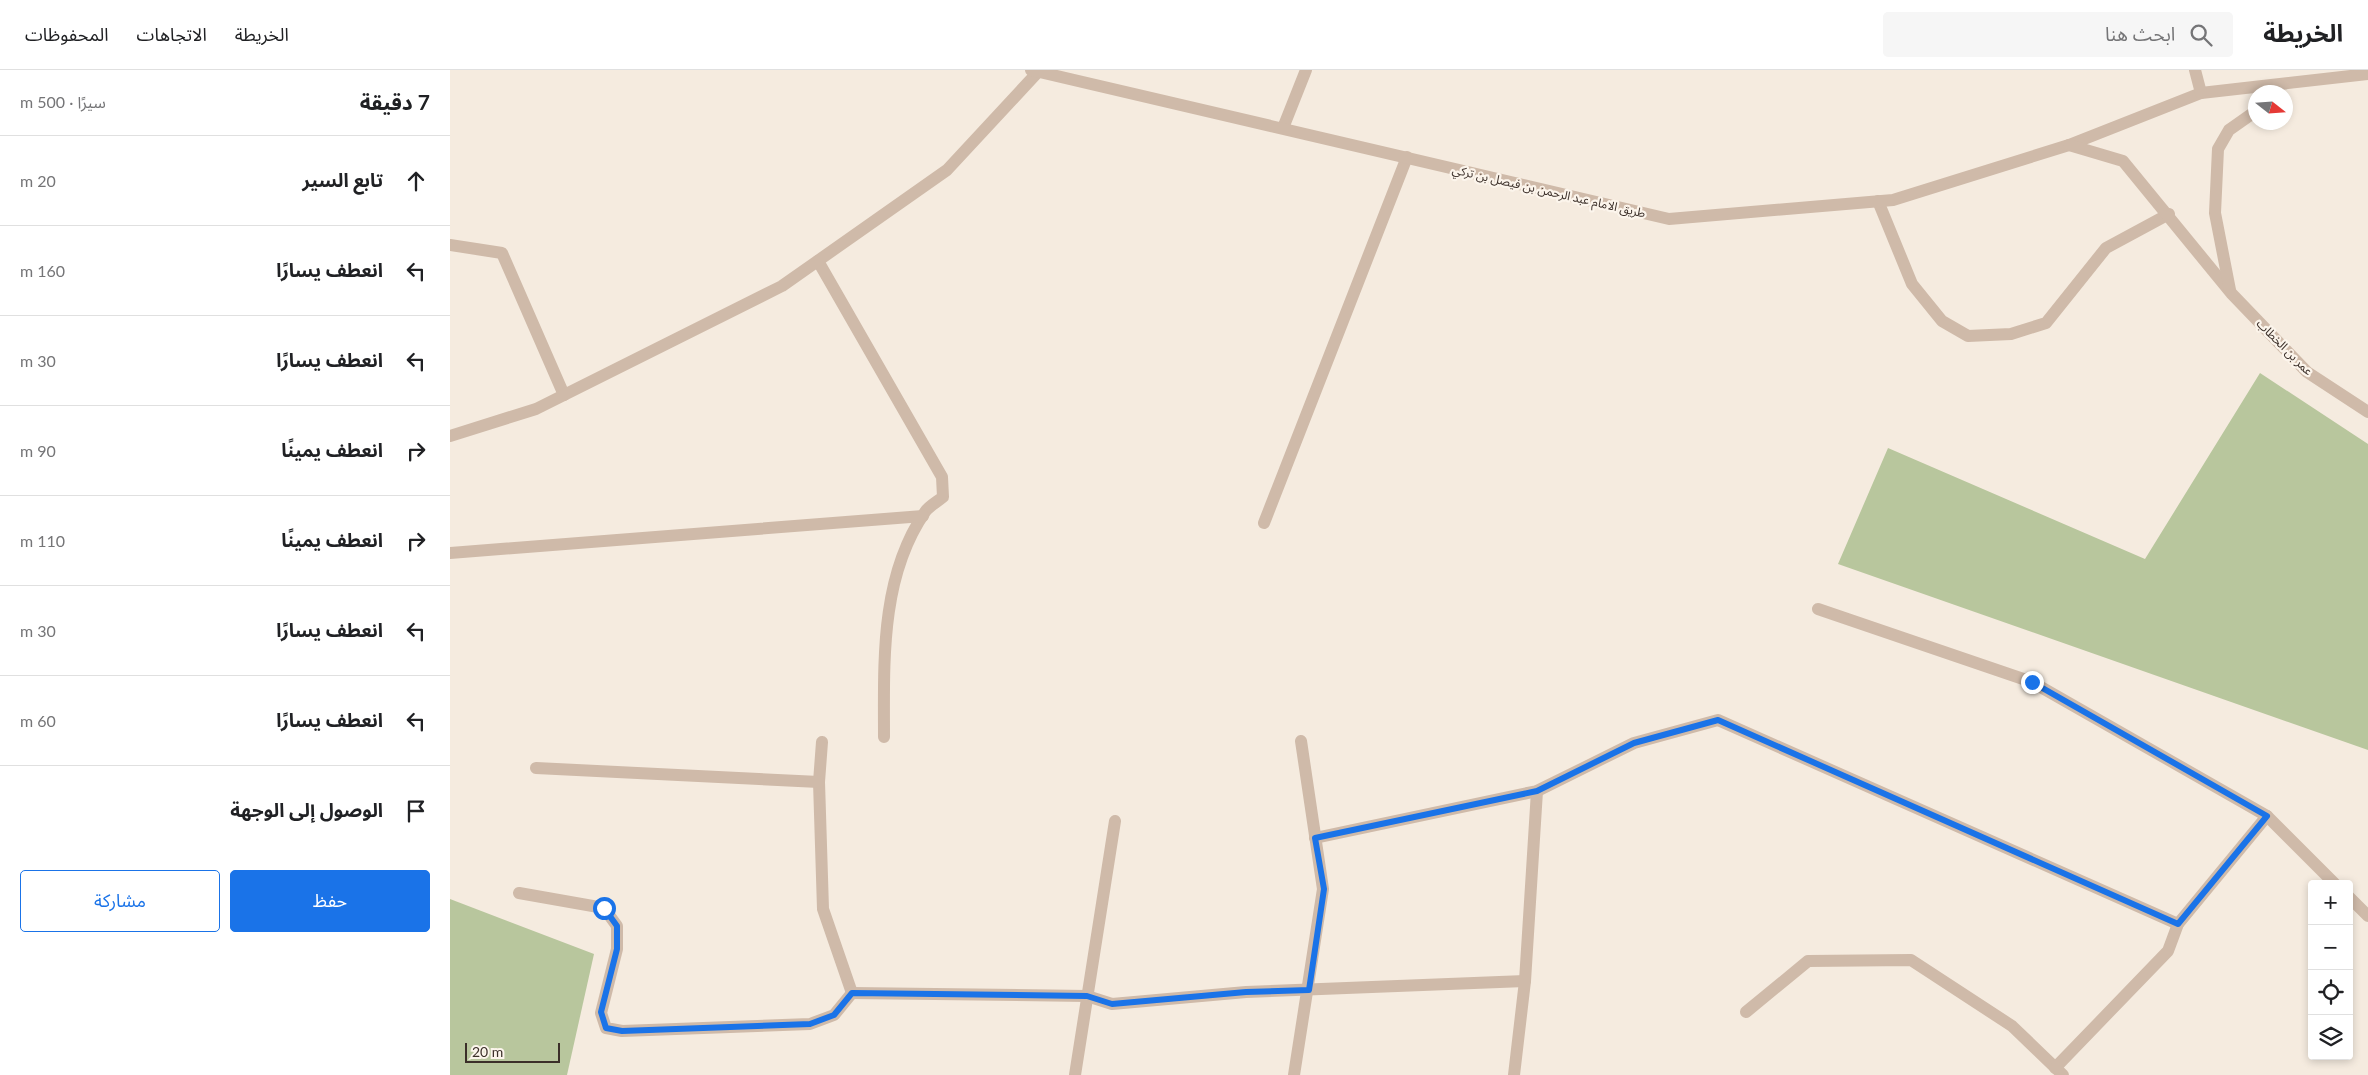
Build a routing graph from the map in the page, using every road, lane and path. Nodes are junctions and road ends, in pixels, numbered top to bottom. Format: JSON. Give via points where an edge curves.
{"nodes":[{"id":1,"x":1306,"y":70,"type":"edge"},
{"id":2,"x":2195,"y":70,"type":"edge"},
{"id":3,"x":1034,"y":71,"type":"edge"},
{"id":4,"x":2368,"y":74,"type":"edge"},
{"id":5,"x":2295,"y":82,"type":"junction"},
{"id":6,"x":2291,"y":85,"type":"edge"},
{"id":7,"x":2201,"y":93,"type":"junction"},
{"id":8,"x":2248,"y":117,"type":"edge"},
{"id":9,"x":1283,"y":128,"type":"junction"},
{"id":10,"x":2069,"y":144,"type":"junction"},
{"id":11,"x":1407,"y":157,"type":"junction"},
{"id":12,"x":1878,"y":201,"type":"junction"},
{"id":13,"x":2169,"y":214,"type":"junction"},
{"id":14,"x":450,"y":246,"type":"edge"},
{"id":15,"x":818,"y":261,"type":"junction"},
{"id":16,"x":2231,"y":293,"type":"junction"},
{"id":17,"x":564,"y":395,"type":"junction"},
{"id":18,"x":2368,"y":412,"type":"edge"},
{"id":19,"x":450,"y":436,"type":"edge"},
{"id":20,"x":923,"y":516,"type":"junction"},
{"id":21,"x":1264,"y":523,"type":"dead end"},
{"id":22,"x":450,"y":552,"type":"edge"},
{"id":23,"x":1818,"y":609,"type":"dead end"},
{"id":24,"x":884,"y":737,"type":"dead end"},
{"id":25,"x":1301,"y":741,"type":"dead end"},
{"id":26,"x":822,"y":742,"type":"dead end"},
{"id":27,"x":536,"y":768,"type":"dead end"},
{"id":28,"x":818,"y":782,"type":"junction"},
{"id":29,"x":1537,"y":791,"type":"junction"},
{"id":30,"x":2267,"y":816,"type":"junction"},
{"id":31,"x":1115,"y":822,"type":"dead end"},
{"id":32,"x":1315,"y":838,"type":"junction"},
{"id":33,"x":2332,"y":880,"type":"edge"},
{"id":34,"x":518,"y":892,"type":"dead end"},
{"id":35,"x":2353,"y":901,"type":"edge"},
{"id":36,"x":2368,"y":916,"type":"edge"},
{"id":37,"x":2178,"y":924,"type":"junction"},
{"id":38,"x":1525,"y":981,"type":"junction"},
{"id":39,"x":1309,"y":990,"type":"junction"},
{"id":40,"x":852,"y":993,"type":"junction"},
{"id":41,"x":1087,"y":996,"type":"junction"},
{"id":42,"x":1746,"y":1012,"type":"dead end"},
{"id":43,"x":2059,"y":1071,"type":"edge"},
{"id":44,"x":1075,"y":1075,"type":"edge"},
{"id":45,"x":1294,"y":1075,"type":"edge"},
{"id":46,"x":1514,"y":1075,"type":"edge"}],
"edges":[{"from":1,"to":9,"type":"street"},
{"from":2,"to":7,"type":"street"},
{"from":3,"to":9,"type":"street","name":"طريق الامام عبد الرحمن بن فيصل بن تركي"},
{"from":3,"to":15,"type":"street","via":[[947,170]]},
{"from":4,"to":5,"type":"street","name":"طريق الامام عبد الرحمن بن فيصل بن تركي"},
{"from":5,"to":6,"type":"street"},
{"from":5,"to":7,"type":"street","name":"طريق الامام عبد الرحمن بن فيصل بن تركي"},
{"from":7,"to":10,"type":"street","name":"طريق الامام عبد الرحمن بن فيصل بن تركي"},
{"from":8,"to":16,"type":"street","via":[[2229,130],[2218,149],[2215,213]]},
{"from":9,"to":11,"type":"street","name":"طريق الامام عبد الرحمن بن فيصل بن تركي"},
{"from":10,"to":12,"type":"street","name":"طريق الامام عبد الرحمن بن فيصل بن تركي","via":[[1893,200]]},
{"from":10,"to":13,"type":"street","name":"عمر بن الخطاب","via":[[2123,161]]},
{"from":11,"to":12,"type":"street","name":"طريق الامام عبد الرحمن بن فيصل بن تركي","via":[[1668,219]]},
{"from":11,"to":21,"type":"street"},
{"from":12,"to":13,"type":"street","via":[[1912,284],[1942,321],[1968,336],[2010,334],[2046,323],[2106,248]]},
{"from":13,"to":16,"type":"street","name":"عمر بن الخطاب"},
{"from":14,"to":17,"type":"street","via":[[502,252]]},
{"from":15,"to":17,"type":"street","via":[[782,286]]},
{"from":15,"to":20,"type":"street","via":[[942,477],[943,497]]},
{"from":16,"to":18,"type":"street","name":"عمر بن الخطاب","via":[[2307,372]]},
{"from":17,"to":19,"type":"street","via":[[536,409]]},
{"from":20,"to":22,"type":"street"},
{"from":20,"to":24,"type":"street","via":[[899,561],[884,645]]},
{"from":23,"to":30,"type":"street","via":[[2032,682]]},
{"from":25,"to":32,"type":"street"},
{"from":26,"to":28,"type":"street"},
{"from":27,"to":28,"type":"street"},
{"from":28,"to":40,"type":"street","via":[[823,909]]},
{"from":29,"to":32,"type":"street"},
{"from":29,"to":37,"type":"street","via":[[1634,743],[1718,720]]},
{"from":29,"to":38,"type":"street"},
{"from":30,"to":33,"type":"street"},
{"from":30,"to":37,"type":"street"},
{"from":31,"to":41,"type":"street"},
{"from":32,"to":39,"type":"street","via":[[1324,889]]},
{"from":34,"to":40,"type":"street","via":[[604,908],[617,926],[617,949],[601,1012],[606,1028],[622,1031],[810,1024],[834,1015]]},
{"from":35,"to":36,"type":"street"},
{"from":37,"to":43,"type":"street","via":[[2168,951]]},
{"from":38,"to":39,"type":"street"},
{"from":38,"to":46,"type":"street"},
{"from":39,"to":41,"type":"street","via":[[1112,1004]]},
{"from":39,"to":45,"type":"street"},
{"from":40,"to":41,"type":"street"},
{"from":41,"to":44,"type":"street"},
{"from":42,"to":43,"type":"street","via":[[1808,961],[1911,960],[2012,1026]]}]}
